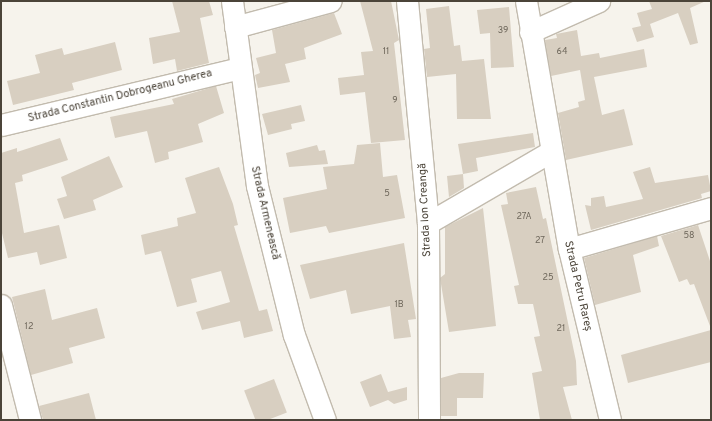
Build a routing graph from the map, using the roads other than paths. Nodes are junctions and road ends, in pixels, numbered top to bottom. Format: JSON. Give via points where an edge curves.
{"nodes":[{"id":1,"x":232,"y":1,"type":"edge"},
{"id":2,"x":331,"y":1,"type":"edge"},
{"id":3,"x":407,"y":1,"type":"edge"},
{"id":4,"x":526,"y":1,"type":"edge"},
{"id":5,"x":599,"y":1,"type":"edge"},
{"id":6,"x":235,"y":28,"type":"junction"},
{"id":7,"x":530,"y":32,"type":"junction"},
{"id":8,"x":240,"y":68,"type":"junction"},
{"id":9,"x":1,"y":125,"type":"edge"},
{"id":10,"x":550,"y":152,"type":"junction"},
{"id":11,"x":711,"y":208,"type":"edge"},
{"id":12,"x":428,"y":224,"type":"junction"},
{"id":13,"x":569,"y":249,"type":"junction"},
{"id":14,"x":1,"y":305,"type":"edge"},
{"id":15,"x":30,"y":420,"type":"edge"},
{"id":16,"x":324,"y":420,"type":"edge"},
{"id":17,"x":429,"y":420,"type":"edge"},
{"id":18,"x":610,"y":420,"type":"edge"}],
"edges":[{"from":1,"to":6,"type":"street","name":"Strada Armenească"},
{"from":2,"to":6,"type":"street"},
{"from":3,"to":12,"type":"street","name":"Strada Ion Creangă"},
{"from":4,"to":7,"type":"street","name":"Strada Petru Rareș"},
{"from":5,"to":7,"type":"street"},
{"from":6,"to":8,"type":"street","name":"Strada Armenească"},
{"from":7,"to":10,"type":"street","name":"Strada Petru Rareș"},
{"from":8,"to":9,"type":"street","name":"Strada Constantin Dobrogeanu Gherea"},
{"from":8,"to":16,"type":"street","name":"Strada Armenească","via":[[257,186],[294,335]]},
{"from":10,"to":12,"type":"street"},
{"from":10,"to":13,"type":"street","name":"Strada Petru Rareș"},
{"from":11,"to":13,"type":"street"},
{"from":12,"to":17,"type":"street","name":"Strada Ion Creangă"},
{"from":13,"to":18,"type":"street","name":"Strada Petru Rareș"},
{"from":14,"to":15,"type":"street"}]}
